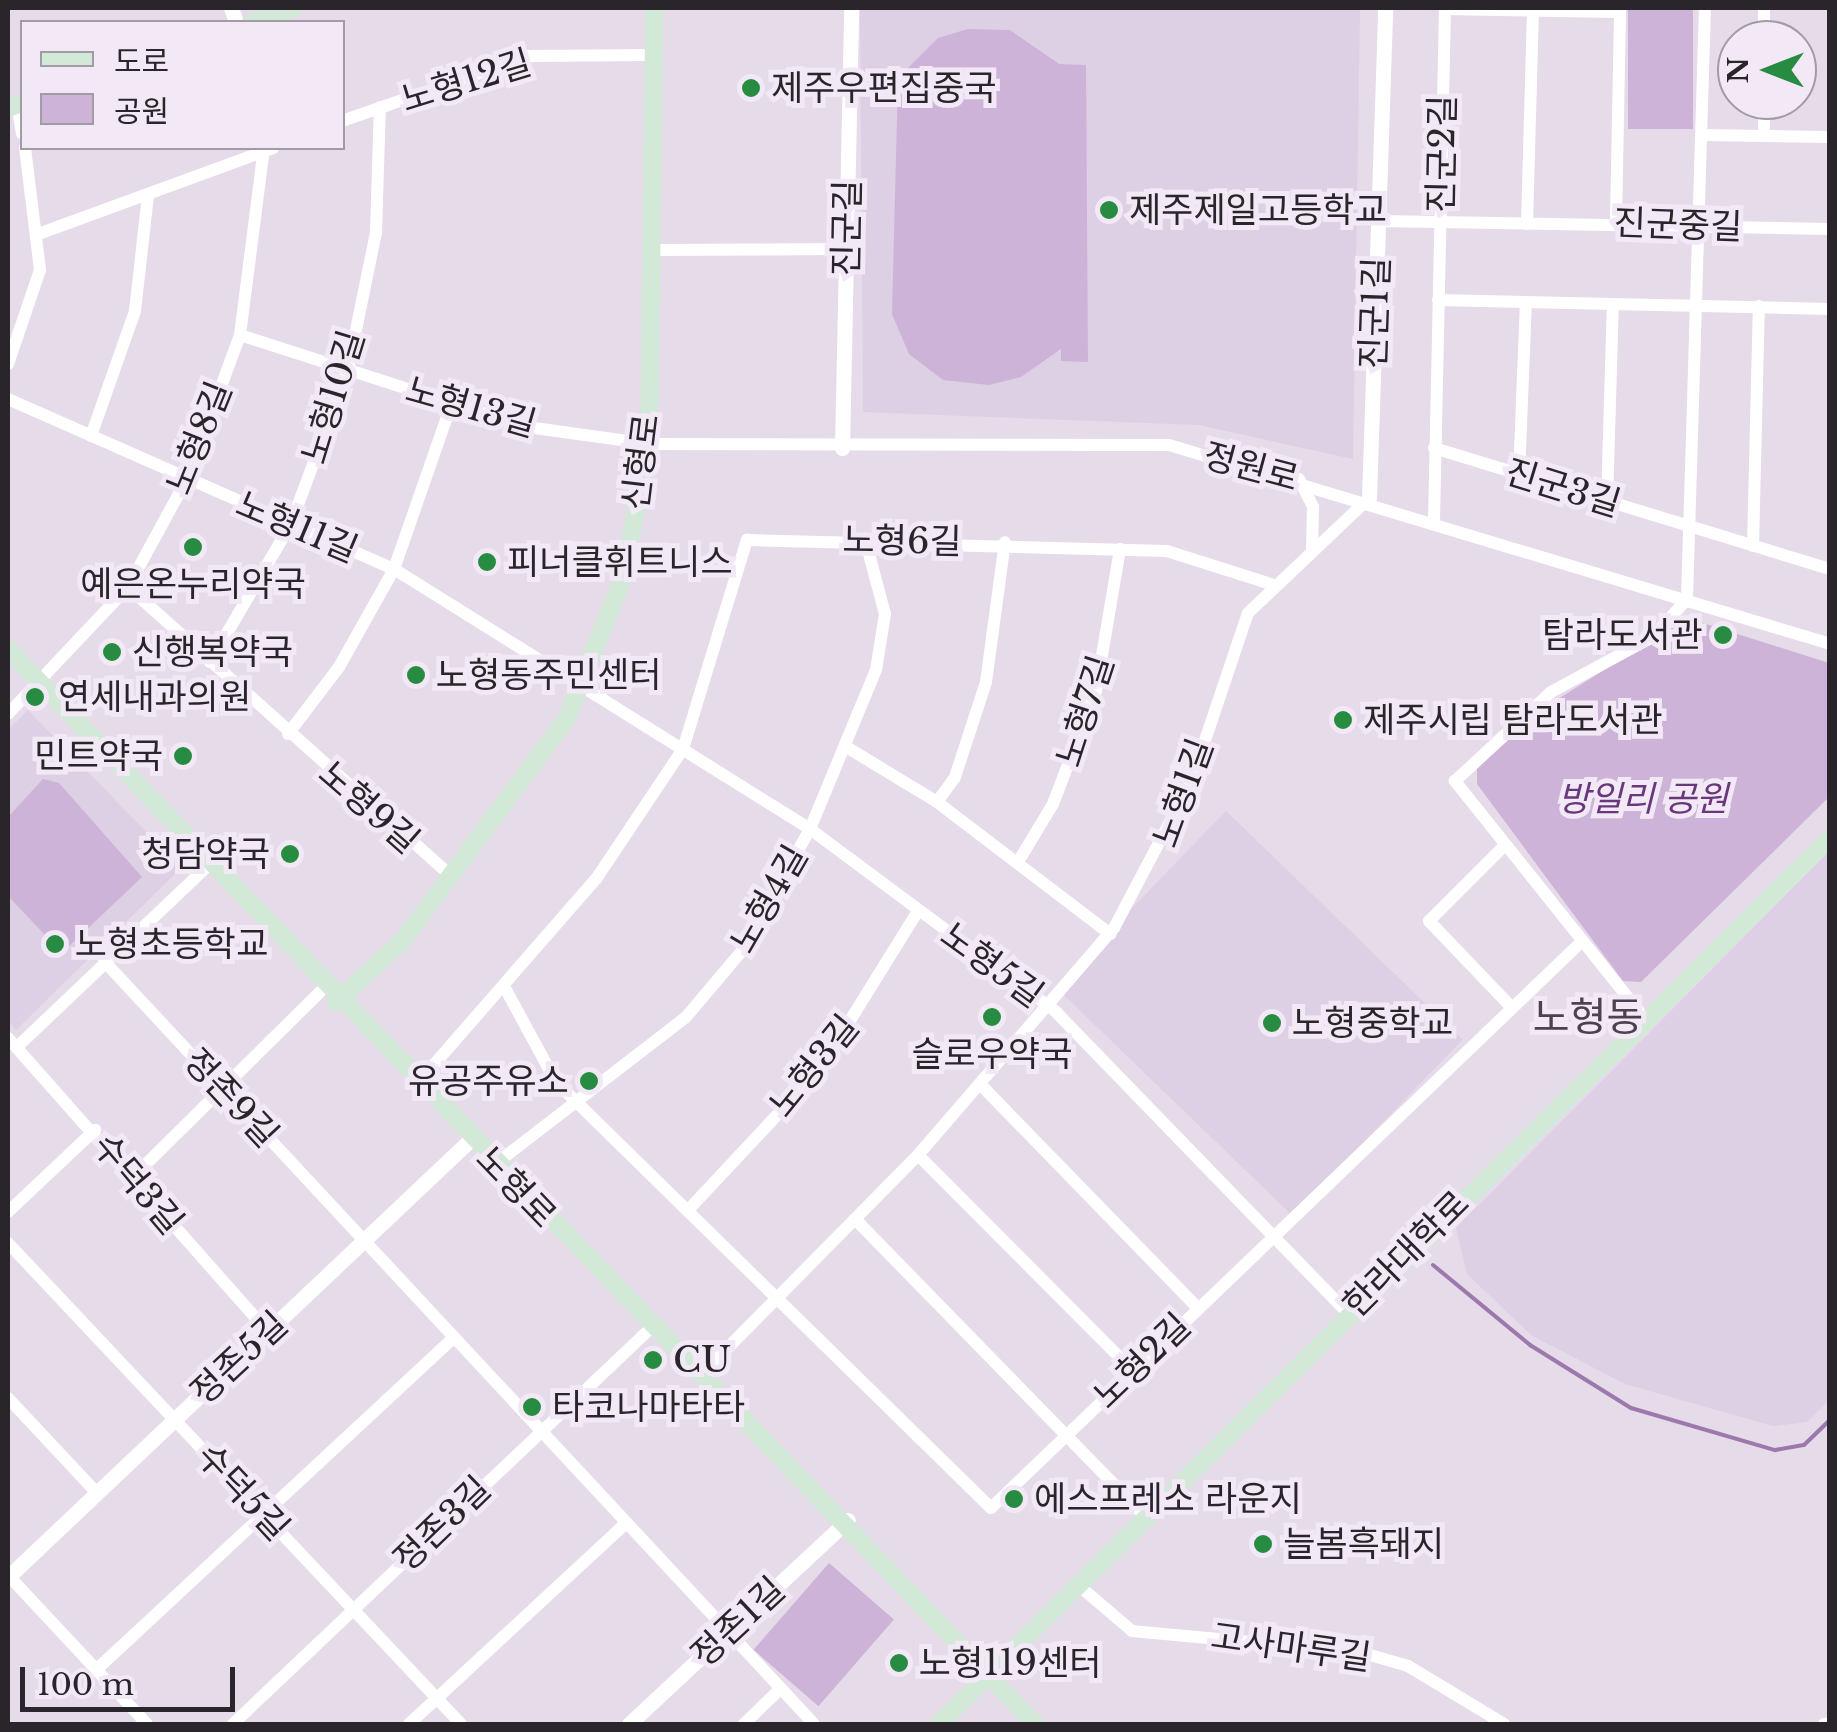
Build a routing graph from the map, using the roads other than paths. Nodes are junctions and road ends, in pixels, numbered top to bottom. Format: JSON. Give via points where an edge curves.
{"nodes":[{"id":1,"x":294,"y":8,"type":"edge"},
{"id":2,"x":654,"y":8,"type":"edge"},
{"id":3,"x":850,"y":8,"type":"edge"},
{"id":4,"x":1385,"y":8,"type":"edge"},
{"id":5,"x":1445,"y":8,"type":"edge"},
{"id":6,"x":1705,"y":8,"type":"edge"},
{"id":7,"x":1620,"y":10,"type":"edge"},
{"id":8,"x":1533,"y":11,"type":"junction"},
{"id":9,"x":257,"y":20,"type":"edge"},
{"id":10,"x":652,"y":55,"type":"junction"},
{"id":11,"x":380,"y":108,"type":"junction"},
{"id":12,"x":345,"y":120,"type":"edge"},
{"id":13,"x":1764,"y":120,"type":"edge"},
{"id":14,"x":1704,"y":135,"type":"junction"},
{"id":15,"x":1764,"y":136,"type":"junction"},
{"id":16,"x":1830,"y":137,"type":"edge"},
{"id":17,"x":25,"y":150,"type":"edge"},
{"id":18,"x":264,"y":150,"type":"edge"},
{"id":19,"x":267,"y":150,"type":"edge"},
{"id":20,"x":148,"y":196,"type":"junction"},
{"id":21,"x":1378,"y":222,"type":"junction"},
{"id":22,"x":1616,"y":222,"type":"junction"},
{"id":23,"x":1441,"y":224,"type":"junction"},
{"id":24,"x":1527,"y":224,"type":"junction"},
{"id":25,"x":1701,"y":226,"type":"junction"},
{"id":26,"x":1830,"y":229,"type":"edge"},
{"id":27,"x":42,"y":233,"type":"junction"},
{"id":28,"x":846,"y":249,"type":"junction"},
{"id":29,"x":650,"y":250,"type":"junction"},
{"id":30,"x":1438,"y":300,"type":"junction"},
{"id":31,"x":1526,"y":303,"type":"junction"},
{"id":32,"x":1613,"y":304,"type":"junction"},
{"id":33,"x":1699,"y":304,"type":"junction"},
{"id":34,"x":1759,"y":306,"type":"junction"},
{"id":35,"x":1830,"y":308,"type":"edge"},
{"id":36,"x":240,"y":335,"type":"junction"},
{"id":37,"x":8,"y":364,"type":"edge"},
{"id":38,"x":348,"y":370,"type":"junction"},
{"id":39,"x":8,"y":399,"type":"edge"},
{"id":40,"x":451,"y":405,"type":"junction"},
{"id":41,"x":91,"y":436,"type":"junction"},
{"id":42,"x":649,"y":444,"type":"junction"},
{"id":43,"x":842,"y":448,"type":"junction"},
{"id":44,"x":1434,"y":448,"type":"junction"},
{"id":45,"x":1519,"y":474,"type":"junction"},
{"id":46,"x":187,"y":479,"type":"junction"},
{"id":47,"x":1299,"y":479,"type":"junction"},
{"id":48,"x":1369,"y":498,"type":"junction"},
{"id":49,"x":1608,"y":502,"type":"junction"},
{"id":50,"x":1434,"y":521,"type":"junction"},
{"id":51,"x":292,"y":524,"type":"junction"},
{"id":52,"x":1693,"y":528,"type":"junction"},
{"id":53,"x":864,"y":540,"type":"junction"},
{"id":54,"x":1005,"y":542,"type":"junction"},
{"id":55,"x":1752,"y":546,"type":"junction"},
{"id":56,"x":1120,"y":549,"type":"junction"},
{"id":57,"x":1312,"y":550,"type":"junction"},
{"id":58,"x":394,"y":569,"type":"junction"},
{"id":59,"x":1830,"y":569,"type":"edge"},
{"id":60,"x":1271,"y":584,"type":"junction"},
{"id":61,"x":128,"y":587,"type":"junction"},
{"id":62,"x":1687,"y":598,"type":"junction"},
{"id":63,"x":1830,"y":644,"type":"edge"},
{"id":64,"x":8,"y":650,"type":"edge"},
{"id":65,"x":210,"y":662,"type":"junction"},
{"id":66,"x":38,"y":688,"type":"junction"},
{"id":67,"x":578,"y":690,"type":"junction"},
{"id":68,"x":8,"y":714,"type":"edge"},
{"id":69,"x":288,"y":734,"type":"junction"},
{"id":70,"x":848,"y":748,"type":"junction"},
{"id":71,"x":683,"y":750,"type":"junction"},
{"id":72,"x":937,"y":802,"type":"junction"},
{"id":73,"x":810,"y":829,"type":"junction"},
{"id":74,"x":1830,"y":838,"type":"edge"},
{"id":75,"x":1504,"y":846,"type":"junction"},
{"id":76,"x":1018,"y":862,"type":"junction"},
{"id":77,"x":208,"y":866,"type":"junction"},
{"id":78,"x":452,"y":878,"type":"junction"},
{"id":79,"x":918,"y":911,"type":"junction"},
{"id":80,"x":1110,"y":934,"type":"junction"},
{"id":81,"x":1578,"y":945,"type":"junction"},
{"id":82,"x":104,"y":961,"type":"junction"},
{"id":83,"x":505,"y":988,"type":"junction"},
{"id":84,"x":330,"y":996,"type":"junction"},
{"id":85,"x":1512,"y":1008,"type":"junction"},
{"id":86,"x":1051,"y":1009,"type":"junction"},
{"id":87,"x":1645,"y":1019,"type":"junction"},
{"id":88,"x":12,"y":1042,"type":"edge"},
{"id":89,"x":417,"y":1084,"type":"junction"},
{"id":90,"x":982,"y":1086,"type":"junction"},
{"id":91,"x":224,"y":1090,"type":"junction"},
{"id":92,"x":581,"y":1105,"type":"junction"},
{"id":93,"x":95,"y":1130,"type":"junction"},
{"id":94,"x":470,"y":1140,"type":"junction"},
{"id":95,"x":918,"y":1155,"type":"junction"},
{"id":96,"x":494,"y":1166,"type":"junction"},
{"id":97,"x":130,"y":1180,"type":"junction"},
{"id":98,"x":691,"y":1208,"type":"junction"},
{"id":99,"x":8,"y":1212,"type":"edge"},
{"id":100,"x":855,"y":1219,"type":"junction"},
{"id":101,"x":1276,"y":1232,"type":"junction"},
{"id":102,"x":363,"y":1241,"type":"junction"},
{"id":103,"x":8,"y":1242,"type":"edge"},
{"id":104,"x":779,"y":1295,"type":"junction"},
{"id":105,"x":1197,"y":1307,"type":"junction"},
{"id":106,"x":1347,"y":1312,"type":"junction"},
{"id":107,"x":653,"y":1326,"type":"junction"},
{"id":108,"x":268,"y":1331,"type":"junction"},
{"id":109,"x":454,"y":1338,"type":"junction"},
{"id":110,"x":1132,"y":1370,"type":"junction"},
{"id":111,"x":702,"y":1374,"type":"junction"},
{"id":112,"x":8,"y":1398,"type":"edge"},
{"id":113,"x":174,"y":1419,"type":"junction"},
{"id":114,"x":540,"y":1431,"type":"junction"},
{"id":115,"x":1066,"y":1436,"type":"junction"},
{"id":116,"x":96,"y":1493,"type":"junction"},
{"id":117,"x":264,"y":1514,"type":"junction"},
{"id":118,"x":1144,"y":1515,"type":"junction"},
{"id":119,"x":848,"y":1520,"type":"junction"},
{"id":120,"x":625,"y":1524,"type":"junction"},
{"id":121,"x":8,"y":1576,"type":"edge"},
{"id":122,"x":1076,"y":1584,"type":"junction"},
{"id":123,"x":353,"y":1609,"type":"junction"},
{"id":124,"x":726,"y":1633,"type":"junction"},
{"id":125,"x":96,"y":1670,"type":"junction"},
{"id":126,"x":989,"y":1675,"type":"junction"},
{"id":127,"x":780,"y":1690,"type":"junction"},
{"id":128,"x":437,"y":1698,"type":"junction"},
{"id":129,"x":1031,"y":1723,"type":"edge"},
{"id":130,"x":147,"y":1724,"type":"edge"},
{"id":131,"x":233,"y":1724,"type":"edge"},
{"id":132,"x":408,"y":1724,"type":"edge"},
{"id":133,"x":462,"y":1724,"type":"edge"},
{"id":134,"x":629,"y":1724,"type":"edge"},
{"id":135,"x":744,"y":1724,"type":"edge"},
{"id":136,"x":814,"y":1724,"type":"edge"},
{"id":137,"x":939,"y":1724,"type":"edge"},
{"id":138,"x":1504,"y":1724,"type":"edge"}],
"edges":[{"from":1,"to":9,"type":"main road"},
{"from":2,"to":10,"type":"main road","name":"신형로"},
{"from":3,"to":28,"type":"street","name":"진군길"},
{"from":4,"to":21,"type":"street","name":"진군1길"},
{"from":5,"to":8,"type":"street","name":"진군2길"},
{"from":5,"to":23,"type":"street","name":"진군2길"},
{"from":6,"to":14,"type":"street"},
{"from":7,"to":8,"type":"street","name":"진군2길"},
{"from":7,"to":22,"type":"street"},
{"from":8,"to":24,"type":"street"},
{"from":10,"to":11,"type":"street","name":"노형12길","via":[[529,56]]},
{"from":10,"to":29,"type":"main road","name":"신형로"},
{"from":11,"to":12,"type":"street","name":"노형12길"},
{"from":11,"to":38,"type":"street","name":"노형10길","via":[[376,232]]},
{"from":13,"to":15,"type":"street"},
{"from":14,"to":15,"type":"street"},
{"from":14,"to":25,"type":"street"},
{"from":15,"to":16,"type":"street"},
{"from":17,"to":27,"type":"street"},
{"from":18,"to":20,"type":"street"},
{"from":19,"to":36,"type":"street","name":"노형8길"},
{"from":20,"to":27,"type":"street"},
{"from":20,"to":41,"type":"street","via":[[135,311]]},
{"from":21,"to":23,"type":"street","name":"진군중길"},
{"from":21,"to":48,"type":"street","name":"진군1길"},
{"from":22,"to":24,"type":"street","name":"진군중길"},
{"from":22,"to":25,"type":"street","name":"진군중길"},
{"from":23,"to":24,"type":"street","name":"진군중길"},
{"from":23,"to":30,"type":"street","name":"진군2길"},
{"from":25,"to":26,"type":"street","name":"진군중길"},
{"from":25,"to":33,"type":"street"},
{"from":27,"to":37,"type":"street","via":[[40,270]]},
{"from":28,"to":29,"type":"street"},
{"from":28,"to":43,"type":"street","name":"진군길"},
{"from":29,"to":42,"type":"main road","name":"신형로"},
{"from":30,"to":31,"type":"street"},
{"from":30,"to":44,"type":"street","name":"진군2길"},
{"from":31,"to":32,"type":"street"},
{"from":31,"to":45,"type":"street"},
{"from":32,"to":33,"type":"street"},
{"from":32,"to":49,"type":"street"},
{"from":33,"to":34,"type":"street"},
{"from":33,"to":52,"type":"street"},
{"from":34,"to":35,"type":"street"},
{"from":34,"to":55,"type":"street"},
{"from":36,"to":38,"type":"street","name":"노형13길"},
{"from":36,"to":46,"type":"street","name":"노형8길"},
{"from":38,"to":40,"type":"street","name":"노형13길"},
{"from":38,"to":51,"type":"street","name":"노형10길"},
{"from":39,"to":41,"type":"street","name":"노형11길"},
{"from":40,"to":42,"type":"street","name":"노형13길"},
{"from":40,"to":58,"type":"street","name":"노형11길"},
{"from":41,"to":46,"type":"street","name":"노형11길"},
{"from":42,"to":43,"type":"street","name":"정원로"},
{"from":42,"to":67,"type":"main road","name":"신형로","via":[[624,577]]},
{"from":43,"to":47,"type":"street","name":"정원로","via":[[1170,446]]},
{"from":44,"to":45,"type":"street","name":"진군3길"},
{"from":44,"to":50,"type":"street","name":"진군2길"},
{"from":45,"to":49,"type":"street","name":"진군3길"},
{"from":46,"to":51,"type":"street","name":"노형11길"},
{"from":46,"to":61,"type":"street","name":"노형8길"},
{"from":47,"to":48,"type":"street","name":"정원로"},
{"from":47,"to":57,"type":"street","via":[[1313,506]]},
{"from":48,"to":50,"type":"street","name":"정원로"},
{"from":48,"to":57,"type":"street","name":"노형1길"},
{"from":49,"to":52,"type":"street","name":"진군3길"},
{"from":50,"to":62,"type":"street","name":"정원로"},
{"from":51,"to":58,"type":"street","name":"노형11길"},
{"from":51,"to":65,"type":"street","name":"노형10길"},
{"from":52,"to":55,"type":"street","name":"진군3길"},
{"from":52,"to":62,"type":"street"},
{"from":53,"to":54,"type":"street","name":"노형6길"},
{"from":53,"to":70,"type":"street","name":"노형4길","via":[[885,614]]},
{"from":53,"to":71,"type":"street","name":"노형6길","via":[[747,540]]},
{"from":54,"to":56,"type":"street","name":"노형6길"},
{"from":54,"to":72,"type":"street","via":[[986,682],[955,777]]},
{"from":55,"to":59,"type":"street","name":"진군3길"},
{"from":56,"to":60,"type":"street","name":"노형6길","via":[[1167,551]]},
{"from":56,"to":76,"type":"street","name":"노형7길","via":[[1096,691],[1053,804]]},
{"from":57,"to":60,"type":"street","name":"노형1길"},
{"from":58,"to":67,"type":"street","name":"노형11길"},
{"from":58,"to":69,"type":"street","name":"노형9길","via":[[339,668]]},
{"from":60,"to":80,"type":"street","name":"노형1길","via":[[1222,676],[1157,862]]},
{"from":61,"to":65,"type":"street","name":"노형9길"},
{"from":61,"to":66,"type":"street","name":"노형8길"},
{"from":62,"to":63,"type":"street","name":"정원로"},
{"from":62,"to":75,"type":"street","via":[[1654,636],[1551,692],[1455,781]]},
{"from":64,"to":66,"type":"main road","name":"노형로"},
{"from":65,"to":69,"type":"street","name":"노형9길"},
{"from":66,"to":68,"type":"street","name":"노형8길"},
{"from":66,"to":77,"type":"main road","name":"노형로"},
{"from":67,"to":71,"type":"street","name":"노형5길"},
{"from":67,"to":78,"type":"main road","name":"신형로"},
{"from":69,"to":78,"type":"street","name":"노형9길"},
{"from":70,"to":72,"type":"street"},
{"from":70,"to":73,"type":"street","name":"노형4길"},
{"from":71,"to":73,"type":"street","name":"노형5길"},
{"from":71,"to":83,"type":"street","via":[[596,879]]},
{"from":72,"to":76,"type":"street"},
{"from":73,"to":79,"type":"street","name":"노형5길"},
{"from":73,"to":92,"type":"street","name":"노형4길","via":[[740,952],[686,1017]]},
{"from":74,"to":87,"type":"main road","name":"한라대학로"},
{"from":75,"to":81,"type":"street"},
{"from":75,"to":85,"type":"street","via":[[1429,921]]},
{"from":76,"to":80,"type":"street"},
{"from":77,"to":82,"type":"street"},
{"from":77,"to":84,"type":"main road","name":"노형로"},
{"from":78,"to":84,"type":"main road","name":"신형로"},
{"from":79,"to":86,"type":"street","name":"노형5길"},
{"from":79,"to":98,"type":"street","name":"노형3길","via":[[820,1068]]},
{"from":80,"to":86,"type":"street","name":"노형1길"},
{"from":81,"to":85,"type":"street","name":"노형2길"},
{"from":81,"to":87,"type":"street"},
{"from":82,"to":88,"type":"street"},
{"from":82,"to":91,"type":"street","name":"정존9길"},
{"from":83,"to":89,"type":"street"},
{"from":83,"to":92,"type":"street","via":[[556,1082]]},
{"from":84,"to":89,"type":"main road","name":"노형로"},
{"from":84,"to":91,"type":"street"},
{"from":85,"to":101,"type":"street","name":"노형2길"},
{"from":86,"to":90,"type":"street","name":"노형1길"},
{"from":86,"to":101,"type":"street","name":"노형5길"},
{"from":87,"to":106,"type":"main road","name":"한라대학로"},
{"from":88,"to":93,"type":"street","name":"수덕3길"},
{"from":89,"to":94,"type":"main road","name":"노형로"},
{"from":90,"to":95,"type":"street","name":"노형1길"},
{"from":90,"to":105,"type":"street"},
{"from":91,"to":97,"type":"street"},
{"from":91,"to":102,"type":"street","name":"정존9길"},
{"from":92,"to":96,"type":"street","name":"노형4길"},
{"from":92,"to":98,"type":"street"},
{"from":93,"to":97,"type":"street","name":"수덕3길"},
{"from":93,"to":99,"type":"street"},
{"from":94,"to":96,"type":"main road","name":"노형로"},
{"from":94,"to":102,"type":"street","name":"정존5길"},
{"from":95,"to":100,"type":"street","name":"노형1길"},
{"from":95,"to":110,"type":"street"},
{"from":96,"to":107,"type":"main road","name":"노형로"},
{"from":97,"to":108,"type":"street","name":"수덕3길"},
{"from":98,"to":104,"type":"street"},
{"from":100,"to":104,"type":"street","name":"노형1길"},
{"from":100,"to":115,"type":"street"},
{"from":101,"to":105,"type":"street","name":"노형2길"},
{"from":101,"to":106,"type":"street","name":"노형5길"},
{"from":102,"to":108,"type":"street","name":"정존5길"},
{"from":102,"to":109,"type":"street","name":"정존9길"},
{"from":103,"to":113,"type":"street","name":"수덕5길"},
{"from":104,"to":111,"type":"street","name":"노형1길"},
{"from":104,"to":115,"type":"street","name":"노형2길","via":[[991,1508]]},
{"from":105,"to":110,"type":"street","name":"노형2길"},
{"from":106,"to":118,"type":"main road","name":"한라대학로"},
{"from":107,"to":111,"type":"main road","name":"노형로"},
{"from":107,"to":114,"type":"street","name":"정존3길"},
{"from":108,"to":113,"type":"street","name":"정존5길"},
{"from":109,"to":114,"type":"street","name":"정존9길"},
{"from":109,"to":117,"type":"street"},
{"from":110,"to":115,"type":"street","name":"노형2길"},
{"from":111,"to":119,"type":"main road","name":"노형로"},
{"from":112,"to":116,"type":"street"},
{"from":113,"to":116,"type":"street","name":"정존5길"},
{"from":113,"to":117,"type":"street","name":"수덕5길"},
{"from":114,"to":120,"type":"street","name":"정존9길"},
{"from":114,"to":123,"type":"street","name":"정존3길"},
{"from":115,"to":118,"type":"street"},
{"from":116,"to":121,"type":"street","name":"정존5길"},
{"from":117,"to":123,"type":"street","name":"수덕5길"},
{"from":117,"to":125,"type":"street"},
{"from":118,"to":122,"type":"main road","name":"한라대학로"},
{"from":119,"to":124,"type":"street","name":"정존1길"},
{"from":119,"to":126,"type":"main road","name":"노형로"},
{"from":120,"to":124,"type":"street","name":"정존9길"},
{"from":120,"to":128,"type":"street"},
{"from":121,"to":125,"type":"street"},
{"from":122,"to":126,"type":"main road","name":"한라대학로"},
{"from":122,"to":138,"type":"street","name":"고사마루길","via":[[1132,1631],[1360,1652],[1408,1666]]},
{"from":123,"to":128,"type":"street","name":"수덕5길"},
{"from":123,"to":131,"type":"street","name":"정존3길"},
{"from":124,"to":127,"type":"street","name":"정존9길"},
{"from":124,"to":134,"type":"street","name":"정존1길"},
{"from":125,"to":130,"type":"street"},
{"from":126,"to":129,"type":"main road","name":"노형로"},
{"from":126,"to":137,"type":"main road","name":"한라대학로"},
{"from":127,"to":135,"type":"street"},
{"from":127,"to":136,"type":"street","name":"정존9길"},
{"from":128,"to":132,"type":"street"},
{"from":128,"to":133,"type":"street","name":"수덕5길"}]}
